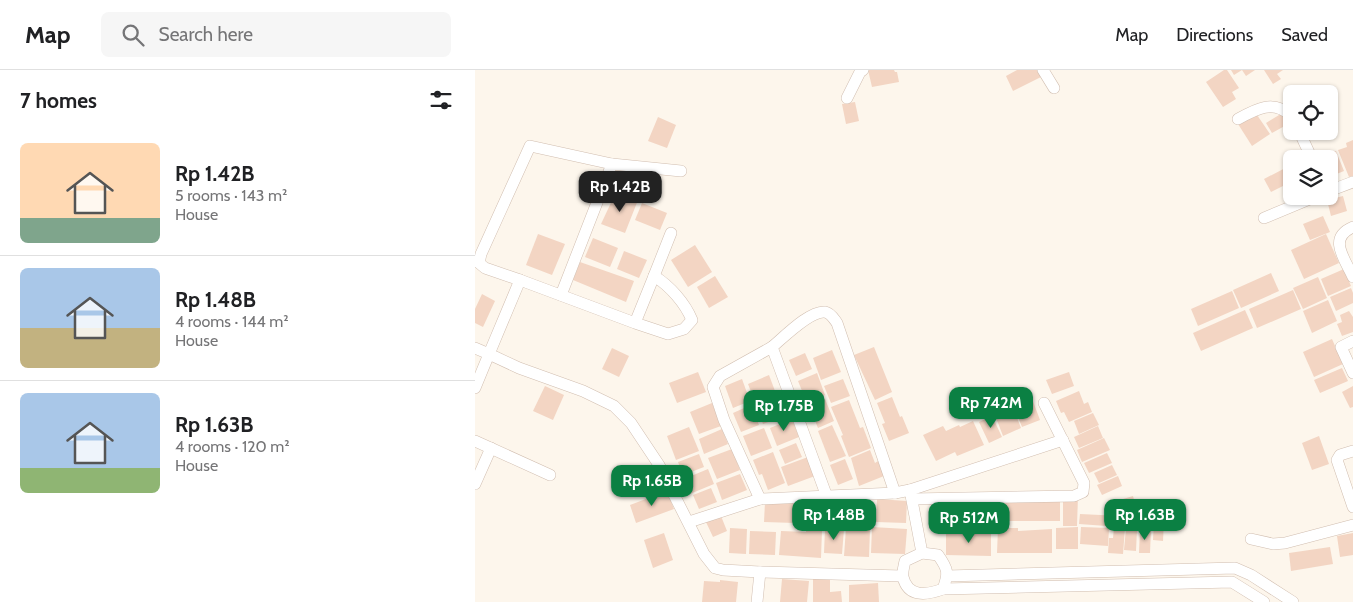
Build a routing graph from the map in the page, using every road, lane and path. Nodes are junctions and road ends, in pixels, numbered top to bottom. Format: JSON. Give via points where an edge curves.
{"nodes":[{"id":1,"x":863,"y":70,"type":"edge"},
{"id":2,"x":1044,"y":71,"type":"edge"},
{"id":3,"x":1054,"y":88,"type":"dead end"},
{"id":4,"x":847,"y":98,"type":"dead end"},
{"id":5,"x":1283,"y":110,"type":"edge"},
{"id":6,"x":1238,"y":119,"type":"dead end"},
{"id":7,"x":613,"y":164,"type":"junction"},
{"id":8,"x":681,"y":172,"type":"dead end"},
{"id":9,"x":1353,"y":182,"type":"edge"},
{"id":10,"x":1338,"y":188,"type":"edge"},
{"id":11,"x":1295,"y":205,"type":"edge"},
{"id":12,"x":1264,"y":218,"type":"dead end"},
{"id":13,"x":1353,"y":227,"type":"edge"},
{"id":14,"x":671,"y":232,"type":"dead end"},
{"id":15,"x":654,"y":276,"type":"junction"},
{"id":16,"x":1353,"y":277,"type":"edge"},
{"id":17,"x":520,"y":280,"type":"junction"},
{"id":18,"x":561,"y":295,"type":"junction"},
{"id":19,"x":635,"y":323,"type":"junction"},
{"id":20,"x":1353,"y":341,"type":"edge"},
{"id":21,"x":772,"y":347,"type":"junction"},
{"id":22,"x":475,"y":348,"type":"edge"},
{"id":23,"x":489,"y":354,"type":"junction"},
{"id":24,"x":1353,"y":373,"type":"edge"},
{"id":25,"x":475,"y":388,"type":"edge"},
{"id":26,"x":1044,"y":403,"type":"dead end"},
{"id":27,"x":1063,"y":440,"type":"junction"},
{"id":28,"x":475,"y":441,"type":"edge"},
{"id":29,"x":491,"y":448,"type":"junction"},
{"id":30,"x":1353,"y":451,"type":"edge"},
{"id":31,"x":550,"y":475,"type":"dead end"},
{"id":32,"x":475,"y":484,"type":"edge"},
{"id":33,"x":895,"y":493,"type":"junction"},
{"id":34,"x":911,"y":494,"type":"junction"},
{"id":35,"x":827,"y":497,"type":"junction"},
{"id":36,"x":760,"y":499,"type":"junction"},
{"id":37,"x":1353,"y":506,"type":"edge"},
{"id":38,"x":689,"y":522,"type":"junction"},
{"id":39,"x":1353,"y":525,"type":"edge"},
{"id":40,"x":1251,"y":539,"type":"dead end"},
{"id":41,"x":922,"y":553,"type":"junction"},
{"id":42,"x":760,"y":572,"type":"junction"},
{"id":43,"x":902,"y":576,"type":"junction"},
{"id":44,"x":947,"y":576,"type":"junction"},
{"id":45,"x":943,"y":589,"type":"junction"},
{"id":46,"x":757,"y":602,"type":"edge"},
{"id":47,"x":1264,"y":602,"type":"edge"},
{"id":48,"x":1293,"y":602,"type":"edge"}],
"edges":[{"from":1,"to":4,"type":"street"},
{"from":2,"to":3,"type":"street"},
{"from":5,"to":6,"type":"street","via":[[1271,106],[1253,110]]},
{"from":7,"to":8,"type":"street"},
{"from":7,"to":17,"type":"street","via":[[530,146],[479,263]]},
{"from":7,"to":18,"type":"street"},
{"from":9,"to":10,"type":"street"},
{"from":11,"to":12,"type":"street"},
{"from":13,"to":16,"type":"street","via":[[1339,238],[1339,246]]},
{"from":14,"to":15,"type":"street"},
{"from":15,"to":19,"type":"street"},
{"from":15,"to":19,"type":"street","via":[[664,282],[692,320],[684,329],[667,334]]},
{"from":17,"to":18,"type":"street"},
{"from":17,"to":23,"type":"street"},
{"from":18,"to":19,"type":"street"},
{"from":20,"to":24,"type":"street","via":[[1341,347]]},
{"from":21,"to":33,"type":"street","via":[[805,320],[824,312],[833,318]]},
{"from":21,"to":35,"type":"street"},
{"from":21,"to":36,"type":"street","via":[[720,376],[713,387],[724,420]]},
{"from":22,"to":23,"type":"street"},
{"from":23,"to":25,"type":"street"},
{"from":23,"to":38,"type":"street","via":[[583,390],[614,406],[631,424],[659,466]]},
{"from":26,"to":27,"type":"street"},
{"from":27,"to":34,"type":"street"},
{"from":27,"to":34,"type":"street","via":[[1084,483],[1080,494]]},
{"from":28,"to":29,"type":"street"},
{"from":29,"to":31,"type":"street"},
{"from":29,"to":32,"type":"street"},
{"from":30,"to":37,"type":"street","via":[[1340,455],[1337,460]]},
{"from":33,"to":34,"type":"street"},
{"from":33,"to":35,"type":"street"},
{"from":34,"to":41,"type":"street"},
{"from":35,"to":36,"type":"street"},
{"from":36,"to":38,"type":"street"},
{"from":38,"to":42,"type":"street","via":[[703,554],[715,568]]},
{"from":39,"to":40,"type":"street","via":[[1285,543]]},
{"from":41,"to":43,"type":"street","via":[[905,561]]},
{"from":41,"to":44,"type":"street","via":[[937,556],[946,567]]},
{"from":42,"to":43,"type":"street"},
{"from":42,"to":46,"type":"street"},
{"from":43,"to":45,"type":"street","via":[[909,589],[919,594]]},
{"from":44,"to":45,"type":"street"},
{"from":44,"to":48,"type":"street","via":[[1235,568]]},
{"from":45,"to":47,"type":"street","via":[[1232,582]]}]}
